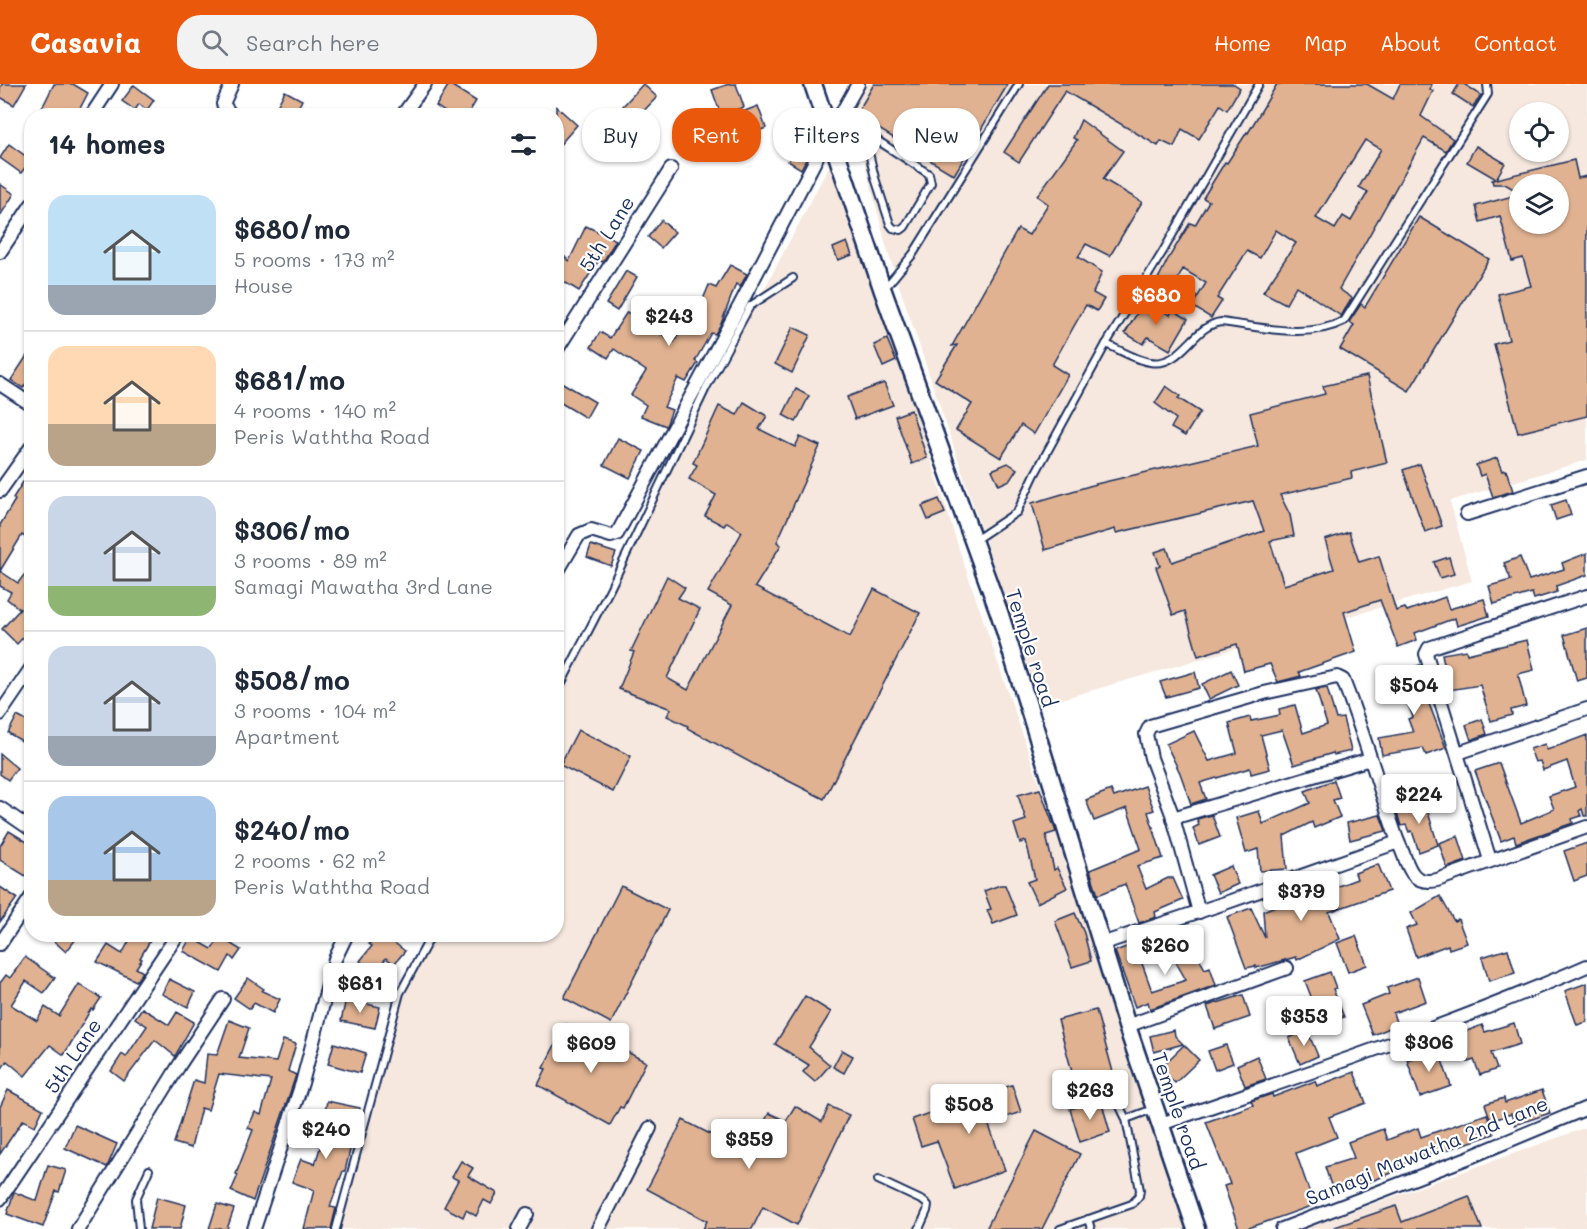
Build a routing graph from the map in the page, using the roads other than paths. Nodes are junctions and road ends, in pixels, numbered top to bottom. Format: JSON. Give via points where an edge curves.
{"nodes":[{"id":1,"x":112,"y":84,"type":"edge"},
{"id":2,"x":232,"y":84,"type":"edge"},
{"id":3,"x":425,"y":84,"type":"edge"},
{"id":4,"x":813,"y":84,"type":"edge"},
{"id":5,"x":858,"y":84,"type":"edge"},
{"id":6,"x":1019,"y":84,"type":"edge"},
{"id":7,"x":1259,"y":84,"type":"edge"},
{"id":8,"x":1487,"y":84,"type":"edge"},
{"id":9,"x":96,"y":108,"type":"edge"},
{"id":10,"x":226,"y":108,"type":"edge"},
{"id":11,"x":408,"y":108,"type":"edge"},
{"id":12,"x":821,"y":108,"type":"edge"},
{"id":13,"x":844,"y":108,"type":"edge"},
{"id":14,"x":864,"y":132,"type":"joint"},
{"id":15,"x":814,"y":162,"type":"edge"},
{"id":16,"x":839,"y":162,"type":"edge"},
{"id":17,"x":671,"y":169,"type":"dead end"},
{"id":18,"x":24,"y":216,"type":"edge"},
{"id":19,"x":0,"y":252,"type":"edge"},
{"id":20,"x":793,"y":278,"type":"dead end"},
{"id":21,"x":883,"y":291,"type":"junction"},
{"id":22,"x":564,"y":338,"type":"edge"},
{"id":23,"x":1107,"y":344,"type":"junction"},
{"id":24,"x":0,"y":384,"type":"edge"},
{"id":25,"x":24,"y":400,"type":"edge"},
{"id":26,"x":24,"y":457,"type":"edge"},
{"id":27,"x":1587,"y":476,"type":"edge"},
{"id":28,"x":0,"y":491,"type":"edge"},
{"id":29,"x":1467,"y":514,"type":"dead end"},
{"id":30,"x":974,"y":541,"type":"junction"},
{"id":31,"x":564,"y":560,"type":"edge"},
{"id":32,"x":1587,"y":596,"type":"edge"},
{"id":33,"x":564,"y":678,"type":"edge"},
{"id":34,"x":24,"y":679,"type":"edge"},
{"id":35,"x":1587,"y":709,"type":"edge"},
{"id":36,"x":0,"y":714,"type":"edge"},
{"id":37,"x":1458,"y":753,"type":"junction"},
{"id":38,"x":1370,"y":759,"type":"junction"},
{"id":39,"x":0,"y":808,"type":"edge"},
{"id":40,"x":1173,"y":818,"type":"junction"},
{"id":41,"x":24,"y":824,"type":"edge"},
{"id":42,"x":1587,"y":827,"type":"edge"},
{"id":43,"x":1398,"y":842,"type":"junction"},
{"id":44,"x":1490,"y":860,"type":"junction"},
{"id":45,"x":24,"y":908,"type":"edge"},
{"id":46,"x":1199,"y":912,"type":"junction"},
{"id":47,"x":173,"y":942,"type":"edge"},
{"id":48,"x":343,"y":942,"type":"edge"},
{"id":49,"x":428,"y":942,"type":"edge"},
{"id":50,"x":0,"y":944,"type":"edge"},
{"id":51,"x":1101,"y":944,"type":"junction"},
{"id":52,"x":1587,"y":966,"type":"edge"},
{"id":53,"x":1287,"y":968,"type":"dead end"},
{"id":54,"x":223,"y":999,"type":"dead end"},
{"id":55,"x":1127,"y":1026,"type":"junction"},
{"id":56,"x":1111,"y":1088,"type":"dead end"},
{"id":57,"x":1587,"y":1108,"type":"edge"},
{"id":58,"x":1158,"y":1117,"type":"junction"},
{"id":59,"x":1126,"y":1119,"type":"junction"},
{"id":60,"x":650,"y":1128,"type":"dead end"},
{"id":61,"x":149,"y":1170,"type":"dead end"},
{"id":62,"x":878,"y":1180,"type":"dead end"},
{"id":63,"x":0,"y":1199,"type":"edge"},
{"id":64,"x":527,"y":1214,"type":"dead end"},
{"id":65,"x":1088,"y":1219,"type":"junction"},
{"id":66,"x":78,"y":1229,"type":"edge"},
{"id":67,"x":140,"y":1229,"type":"edge"},
{"id":68,"x":254,"y":1229,"type":"edge"},
{"id":69,"x":336,"y":1229,"type":"edge"},
{"id":70,"x":519,"y":1229,"type":"edge"},
{"id":71,"x":598,"y":1229,"type":"edge"},
{"id":72,"x":919,"y":1229,"type":"edge"},
{"id":73,"x":1060,"y":1229,"type":"edge"},
{"id":74,"x":1091,"y":1229,"type":"edge"},
{"id":75,"x":1196,"y":1229,"type":"edge"},
{"id":76,"x":1282,"y":1229,"type":"edge"}],
"edges":[{"from":1,"to":9,"type":"street"},
{"from":2,"to":10,"type":"street","via":[[223,104]]},
{"from":3,"to":11,"type":"street"},
{"from":4,"to":12,"type":"street","name":"Temple road"},
{"from":5,"to":13,"type":"street"},
{"from":6,"to":21,"type":"lane","via":[[913,254]]},
{"from":7,"to":23,"type":"lane"},
{"from":8,"to":23,"type":"lane","via":[[1488,94],[1344,321],[1332,327],[1293,332],[1215,322],[1175,356],[1156,363]]},
{"from":14,"to":14,"type":"lane","via":[[890,224],[901,230],[931,179]]},
{"from":15,"to":31,"type":"street","via":[[617,534],[591,530],[579,535]]},
{"from":16,"to":21,"type":"street","name":"Temple road"},
{"from":17,"to":22,"type":"street","name":"5th Lane"},
{"from":18,"to":19,"type":"street"},
{"from":20,"to":33,"type":"lane","via":[[750,306]]},
{"from":21,"to":30,"type":"street","name":"Temple road"},
{"from":23,"to":30,"type":"lane","via":[[1017,512]]},
{"from":24,"to":25,"type":"street"},
{"from":26,"to":28,"type":"street"},
{"from":27,"to":29,"type":"street"},
{"from":30,"to":51,"type":"street","name":"Temple road"},
{"from":32,"to":37,"type":"street","via":[[1429,648],[1426,654]]},
{"from":34,"to":36,"type":"street"},
{"from":35,"to":37,"type":"street"},
{"from":37,"to":44,"type":"street"},
{"from":38,"to":40,"type":"street"},
{"from":38,"to":40,"type":"street","via":[[1358,717],[1343,680],[1337,677],[1195,712],[1150,726],[1146,734],[1150,758]]},
{"from":38,"to":43,"type":"street"},
{"from":39,"to":41,"type":"street"},
{"from":40,"to":46,"type":"street"},
{"from":42,"to":44,"type":"street"},
{"from":43,"to":44,"type":"street","via":[[1410,870],[1424,883]]},
{"from":43,"to":46,"type":"street"},
{"from":45,"to":50,"type":"street"},
{"from":46,"to":51,"type":"street"},
{"from":47,"to":63,"type":"street","name":"5th Lane"},
{"from":48,"to":68,"type":"street"},
{"from":49,"to":69,"type":"lane","via":[[400,993]]},
{"from":51,"to":55,"type":"street","name":"Temple road"},
{"from":52,"to":58,"type":"street","via":[[1403,1040]]},
{"from":53,"to":55,"type":"street"},
{"from":54,"to":66,"type":"street"},
{"from":55,"to":58,"type":"street","name":"Temple road"},
{"from":56,"to":59,"type":"lane"},
{"from":57,"to":76,"type":"street","name":"Samagi Mawatha 2nd Lane"},
{"from":58,"to":59,"type":"lane"},
{"from":58,"to":75,"type":"street","name":"Temple road"},
{"from":59,"to":65,"type":"lane","via":[[1139,1196],[1132,1204]]},
{"from":60,"to":71,"type":"street"},
{"from":61,"to":67,"type":"lane","via":[[136,1199]]},
{"from":62,"to":72,"type":"lane","via":[[928,1205]]},
{"from":64,"to":70,"type":"street"},
{"from":65,"to":73,"type":"lane"},
{"from":65,"to":74,"type":"lane"}]}
